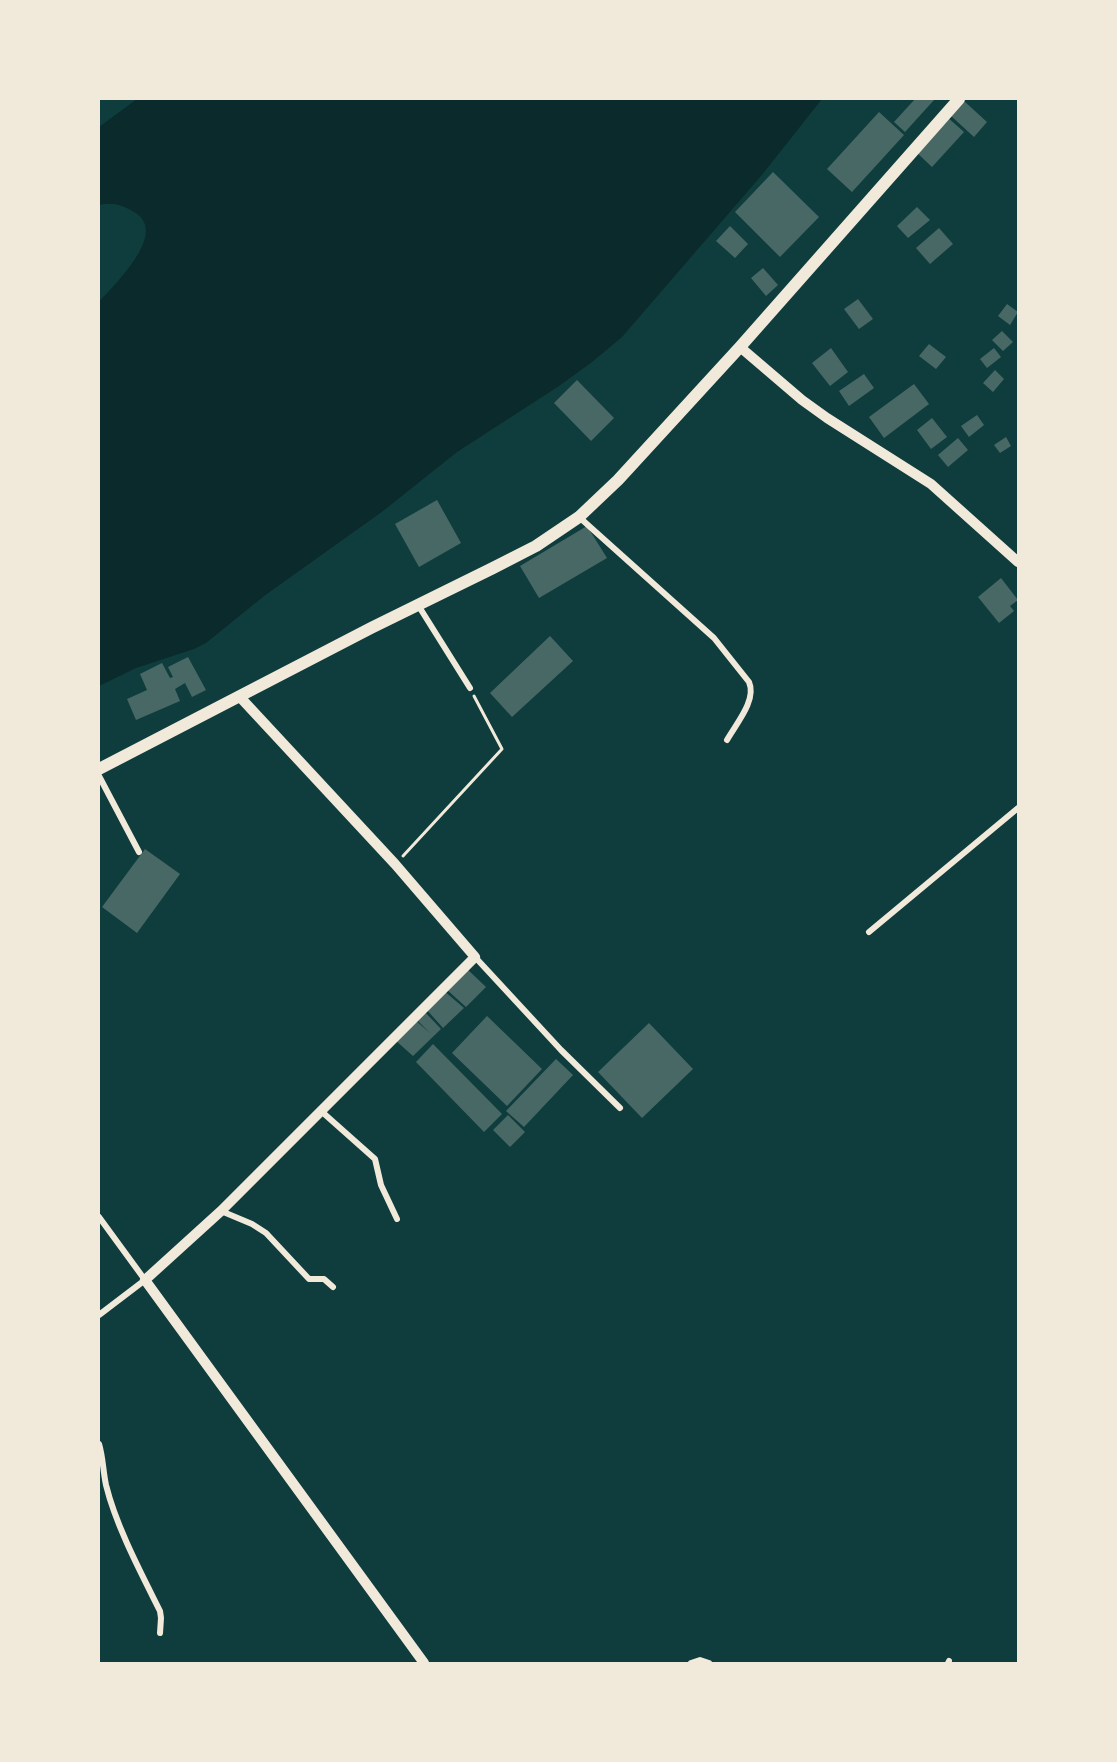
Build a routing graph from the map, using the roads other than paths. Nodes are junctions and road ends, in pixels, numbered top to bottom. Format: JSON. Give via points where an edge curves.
{"nodes":[{"id":1,"x":958,"y":99,"type":"edge"},
{"id":2,"x":740,"y":347,"type":"junction"},
{"id":3,"x":579,"y":517,"type":"junction"},
{"id":4,"x":1018,"y":562,"type":"edge"},
{"id":5,"x":418,"y":605,"type":"junction"},
{"id":6,"x":470,"y":688,"type":"road end"},
{"id":7,"x":239,"y":696,"type":"junction"},
{"id":8,"x":727,"y":740,"type":"dead end"},
{"id":9,"x":99,"y":768,"type":"edge"},
{"id":10,"x":99,"y":776,"type":"edge"},
{"id":11,"x":1018,"y":808,"type":"edge"},
{"id":12,"x":139,"y":852,"type":"dead end"},
{"id":13,"x":869,"y":932,"type":"dead end"},
{"id":14,"x":475,"y":957,"type":"junction"},
{"id":15,"x":620,"y":1108,"type":"dead end"},
{"id":16,"x":321,"y":1111,"type":"junction"},
{"id":17,"x":221,"y":1211,"type":"junction"},
{"id":18,"x":99,"y":1217,"type":"edge"},
{"id":19,"x":397,"y":1219,"type":"dead end"},
{"id":20,"x":145,"y":1280,"type":"junction"},
{"id":21,"x":333,"y":1287,"type":"dead end"},
{"id":22,"x":99,"y":1316,"type":"edge"},
{"id":23,"x":99,"y":1444,"type":"edge"},
{"id":24,"x":160,"y":1633,"type":"dead end"},
{"id":25,"x":424,"y":1663,"type":"edge"},
{"id":26,"x":691,"y":1663,"type":"edge"},
{"id":27,"x":709,"y":1663,"type":"edge"}],
"edges":[{"from":1,"to":2,"type":"main road"},
{"from":2,"to":3,"type":"main road"},
{"from":2,"to":4,"type":"street","via":[[827,418],[931,484]]},
{"from":3,"to":5,"type":"main road","via":[[536,546]]},
{"from":3,"to":8,"type":"street","via":[[714,638],[749,682],[749,700]]},
{"from":5,"to":6,"type":"street"},
{"from":5,"to":7,"type":"main road"},
{"from":7,"to":9,"type":"main road"},
{"from":7,"to":14,"type":"street","via":[[395,864]]},
{"from":10,"to":12,"type":"street"},
{"from":11,"to":13,"type":"street"},
{"from":14,"to":15,"type":"street"},
{"from":14,"to":16,"type":"street"},
{"from":16,"to":17,"type":"street"},
{"from":16,"to":19,"type":"street","via":[[375,1159],[381,1185]]},
{"from":17,"to":20,"type":"street"},
{"from":17,"to":21,"type":"street","via":[[266,1233],[309,1279],[324,1280]]},
{"from":18,"to":20,"type":"street"},
{"from":20,"to":22,"type":"street"},
{"from":20,"to":25,"type":"street"},
{"from":23,"to":24,"type":"street","via":[[111,1500],[160,1611]]},
{"from":26,"to":27,"type":"street"}]}
